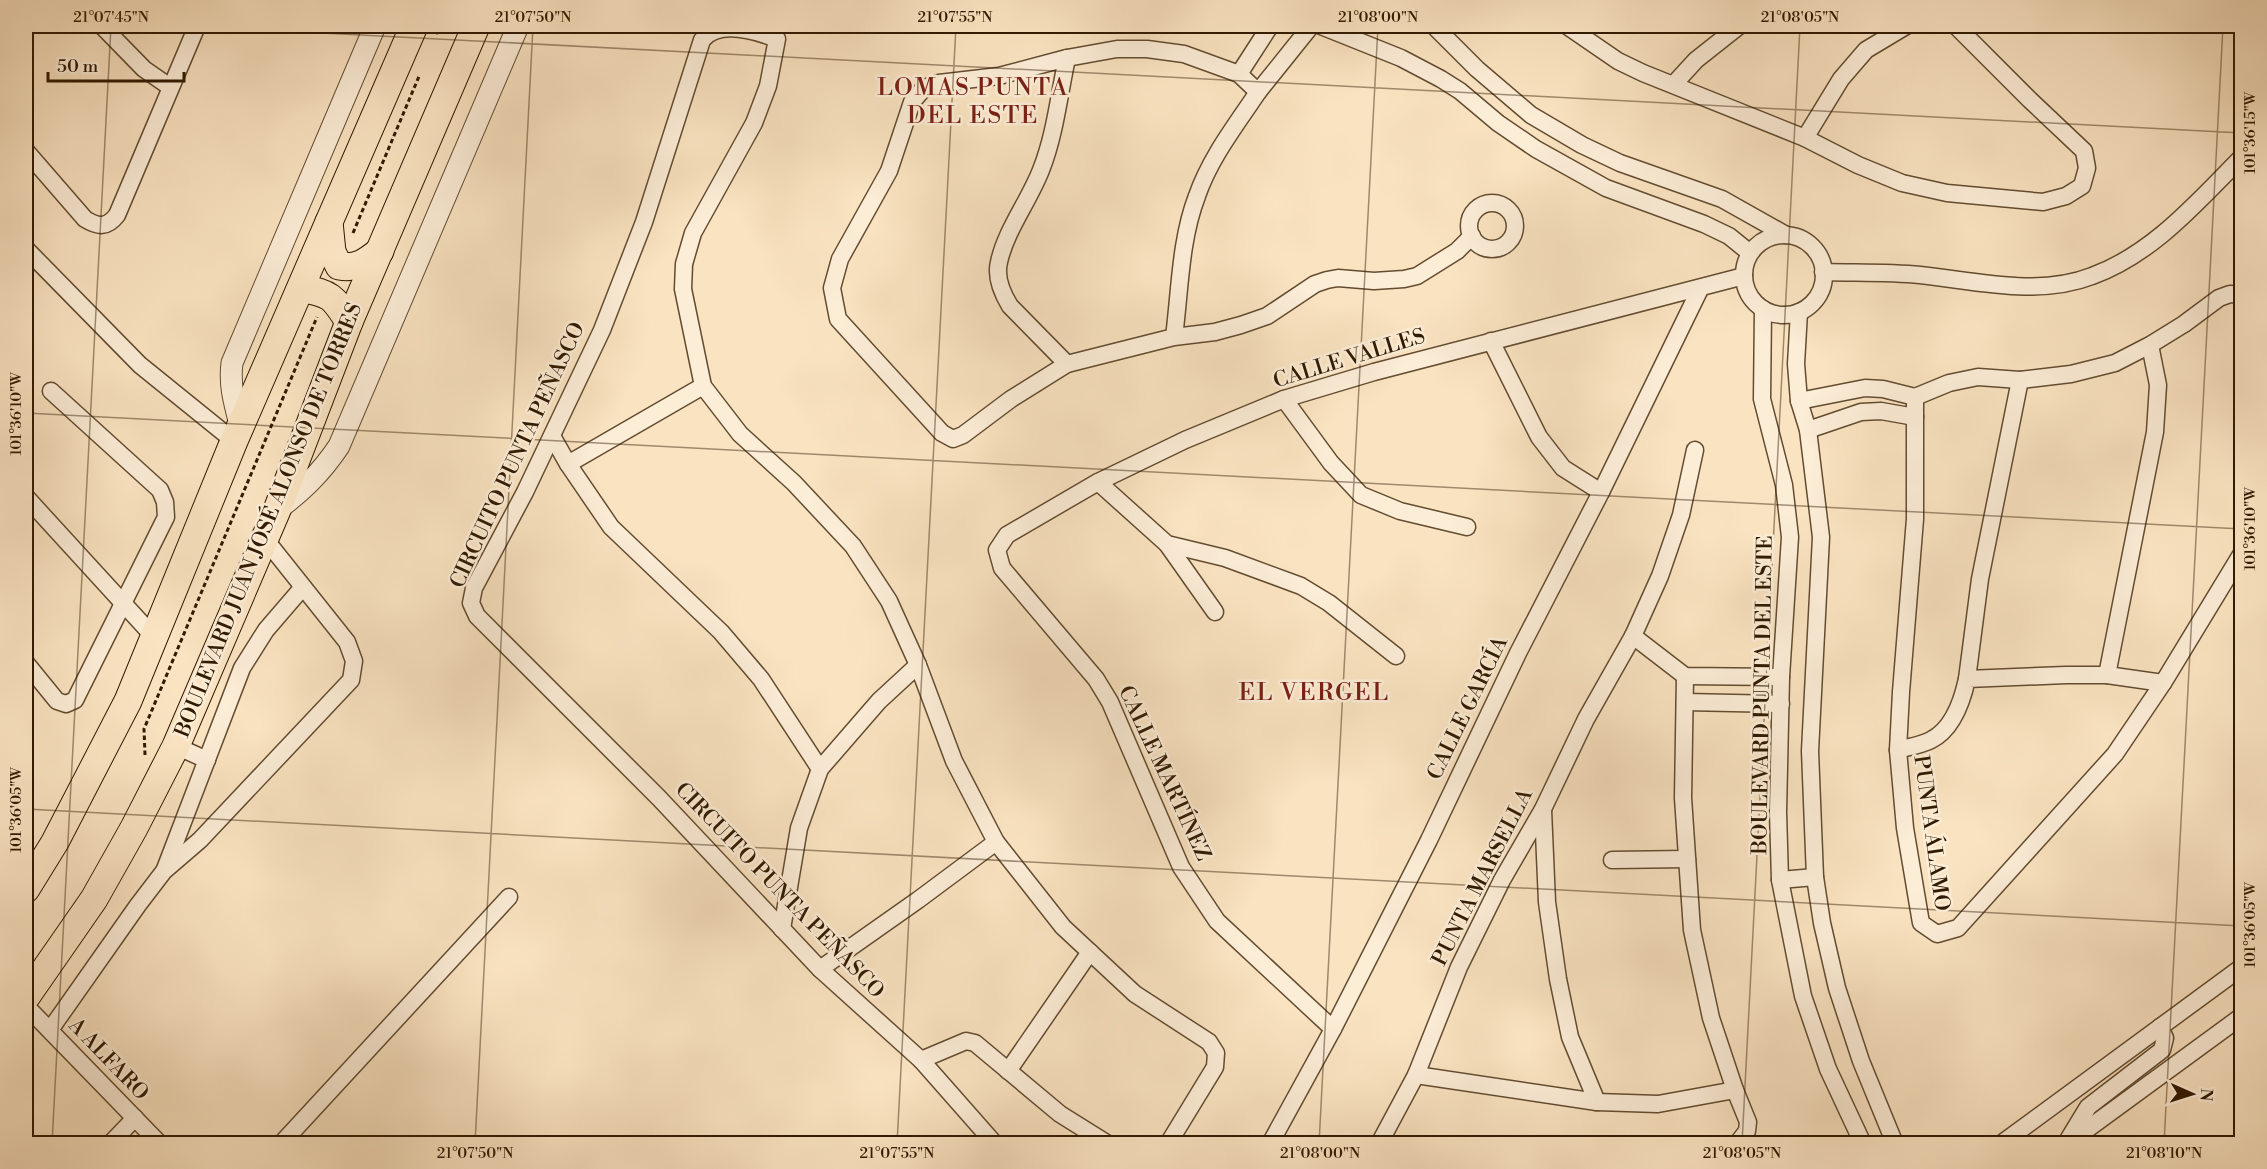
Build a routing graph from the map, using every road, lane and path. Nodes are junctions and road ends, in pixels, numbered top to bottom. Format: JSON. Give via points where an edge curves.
{"nodes":[{"id":1,"x":102,"y":26,"type":"edge"},
{"id":2,"x":197,"y":26,"type":"edge"},
{"id":3,"x":375,"y":26,"type":"edge"},
{"id":4,"x":399,"y":26,"type":"edge"},
{"id":5,"x":440,"y":26,"type":"edge"},
{"id":6,"x":476,"y":26,"type":"edge"},
{"id":7,"x":494,"y":26,"type":"edge"},
{"id":8,"x":518,"y":26,"type":"edge"},
{"id":9,"x":1270,"y":26,"type":"edge"},
{"id":10,"x":1311,"y":26,"type":"edge"},
{"id":11,"x":1321,"y":26,"type":"edge"},
{"id":12,"x":1434,"y":26,"type":"edge"},
{"id":13,"x":1567,"y":26,"type":"edge"},
{"id":14,"x":1739,"y":26,"type":"edge"},
{"id":15,"x":1906,"y":26,"type":"edge"},
{"id":16,"x":1956,"y":26,"type":"edge"},
{"id":17,"x":751,"y":28,"type":"edge"},
{"id":18,"x":778,"y":32,"type":"edge"},
{"id":19,"x":424,"y":34,"type":"edge"},
{"id":20,"x":466,"y":50,"type":"junction"},
{"id":21,"x":1067,"y":58,"type":"junction"},
{"id":22,"x":424,"y":64,"type":"dead end"},
{"id":23,"x":1239,"y":74,"type":"junction"},
{"id":24,"x":393,"y":79,"type":"junction"},
{"id":25,"x":1674,"y":84,"type":"junction"},
{"id":26,"x":170,"y":87,"type":"junction"},
{"id":27,"x":1258,"y":92,"type":"junction"},
{"id":28,"x":1805,"y":138,"type":"junction"},
{"id":29,"x":26,"y":152,"type":"edge"},
{"id":30,"x":2241,"y":157,"type":"edge"},
{"id":31,"x":329,"y":221,"type":"junction"},
{"id":32,"x":352,"y":234,"type":"dead end"},
{"id":33,"x":1786,"y":235,"type":"junction"},
{"id":34,"x":1472,"y":236,"type":"dead end"},
{"id":35,"x":26,"y":249,"type":"edge"},
{"id":36,"x":380,"y":251,"type":"junction"},
{"id":37,"x":1750,"y":253,"type":"junction"},
{"id":38,"x":1823,"y":272,"type":"junction"},
{"id":39,"x":1744,"y":276,"type":"junction"},
{"id":40,"x":301,"y":288,"type":"junction"},
{"id":41,"x":1700,"y":289,"type":"junction"},
{"id":42,"x":327,"y":294,"type":"junction"},
{"id":43,"x":2241,"y":295,"type":"edge"},
{"id":44,"x":1763,"y":309,"type":"junction"},
{"id":45,"x":1799,"y":312,"type":"junction"},
{"id":46,"x":349,"y":322,"type":"junction"},
{"id":47,"x":1174,"y":337,"type":"junction"},
{"id":48,"x":1491,"y":341,"type":"junction"},
{"id":49,"x":2150,"y":345,"type":"junction"},
{"id":50,"x":1067,"y":364,"type":"junction"},
{"id":51,"x":2020,"y":380,"type":"junction"},
{"id":52,"x":703,"y":386,"type":"junction"},
{"id":53,"x":51,"y":391,"type":"dead end"},
{"id":54,"x":1915,"y":397,"type":"junction"},
{"id":55,"x":1284,"y":399,"type":"junction"},
{"id":56,"x":1799,"y":401,"type":"junction"},
{"id":57,"x":1915,"y":417,"type":"junction"},
{"id":58,"x":1808,"y":430,"type":"junction"},
{"id":59,"x":238,"y":434,"type":"junction"},
{"id":60,"x":552,"y":436,"type":"junction"},
{"id":61,"x":1695,"y":450,"type":"dead end"},
{"id":62,"x":568,"y":464,"type":"junction"},
{"id":63,"x":1098,"y":482,"type":"junction"},
{"id":64,"x":1601,"y":492,"type":"junction"},
{"id":65,"x":26,"y":497,"type":"edge"},
{"id":66,"x":277,"y":510,"type":"junction"},
{"id":67,"x":1467,"y":527,"type":"dead end"},
{"id":68,"x":265,"y":539,"type":"junction"},
{"id":69,"x":1167,"y":544,"type":"junction"},
{"id":70,"x":997,"y":550,"type":"joint"},
{"id":71,"x":2241,"y":554,"type":"edge"},
{"id":72,"x":303,"y":587,"type":"junction"},
{"id":73,"x":122,"y":603,"type":"junction"},
{"id":74,"x":1215,"y":612,"type":"dead end"},
{"id":75,"x":1633,"y":636,"type":"junction"},
{"id":76,"x":155,"y":638,"type":"junction"},
{"id":77,"x":1396,"y":656,"type":"dead end"},
{"id":78,"x":26,"y":663,"type":"edge"},
{"id":79,"x":918,"y":665,"type":"junction"},
{"id":80,"x":2107,"y":675,"type":"junction"},
{"id":81,"x":1684,"y":676,"type":"junction"},
{"id":82,"x":1781,"y":677,"type":"junction"},
{"id":83,"x":1967,"y":679,"type":"junction"},
{"id":84,"x":2163,"y":683,"type":"junction"},
{"id":85,"x":1685,"y":702,"type":"junction"},
{"id":86,"x":1781,"y":704,"type":"junction"},
{"id":87,"x":176,"y":746,"type":"junction"},
{"id":88,"x":1898,"y":750,"type":"junction"},
{"id":89,"x":207,"y":760,"type":"junction"},
{"id":90,"x":146,"y":763,"type":"dead end"},
{"id":91,"x":820,"y":769,"type":"junction"},
{"id":92,"x":1543,"y":809,"type":"junction"},
{"id":93,"x":996,"y":842,"type":"junction"},
{"id":94,"x":1688,"y":859,"type":"junction"},
{"id":95,"x":1612,"y":860,"type":"dead end"},
{"id":96,"x":164,"y":871,"type":"junction"},
{"id":97,"x":1815,"y":877,"type":"junction"},
{"id":98,"x":1780,"y":880,"type":"junction"},
{"id":99,"x":26,"y":889,"type":"edge"},
{"id":100,"x":509,"y":897,"type":"dead end"},
{"id":101,"x":782,"y":929,"type":"junction"},
{"id":102,"x":1090,"y":952,"type":"junction"},
{"id":103,"x":2241,"y":967,"type":"edge"},
{"id":104,"x":820,"y":969,"type":"junction"},
{"id":105,"x":26,"y":997,"type":"edge"},
{"id":106,"x":26,"y":1006,"type":"edge"},
{"id":107,"x":2241,"y":1016,"type":"edge"},
{"id":108,"x":2160,"y":1027,"type":"junction"},
{"id":109,"x":1334,"y":1029,"type":"junction"},
{"id":110,"x":50,"y":1030,"type":"junction"},
{"id":111,"x":921,"y":1060,"type":"junction"},
{"id":112,"x":1008,"y":1071,"type":"junction"},
{"id":113,"x":1416,"y":1075,"type":"junction"},
{"id":114,"x":1735,"y":1090,"type":"junction"},
{"id":115,"x":1597,"y":1102,"type":"junction"},
{"id":116,"x":135,"y":1118,"type":"junction"},
{"id":117,"x":110,"y":1143,"type":"edge"},
{"id":118,"x":160,"y":1143,"type":"edge"},
{"id":119,"x":281,"y":1143,"type":"edge"},
{"id":120,"x":995,"y":1143,"type":"edge"},
{"id":121,"x":1108,"y":1143,"type":"edge"},
{"id":122,"x":1168,"y":1143,"type":"edge"},
{"id":123,"x":1270,"y":1143,"type":"edge"},
{"id":124,"x":1379,"y":1143,"type":"edge"},
{"id":125,"x":1737,"y":1143,"type":"edge"},
{"id":126,"x":1863,"y":1143,"type":"edge"},
{"id":127,"x":1895,"y":1143,"type":"edge"},
{"id":128,"x":2001,"y":1143,"type":"edge"},
{"id":129,"x":2066,"y":1143,"type":"edge"}],
"edges":[{"from":1,"to":26,"type":"street","via":[[144,69]]},
{"from":2,"to":26,"type":"street"},
{"from":3,"to":59,"type":"street","via":[[232,363],[231,391]]},
{"from":4,"to":24,"type":"main road"},
{"from":5,"to":19,"type":"path"},
{"from":6,"to":20,"type":"main road","name":"BOULEVARD JUAN JOSÉ ALONSO DE TORRES"},
{"from":7,"to":20,"type":"main road"},
{"from":8,"to":66,"type":"street","via":[[339,446],[310,484]]},
{"from":9,"to":23,"type":"street"},
{"from":10,"to":27,"type":"street"},
{"from":11,"to":37,"type":"street","via":[[1401,58],[1441,79],[1498,123],[1606,188],[1704,224],[1729,236]]},
{"from":12,"to":33,"type":"street","via":[[1531,115],[1620,163],[1722,199]]},
{"from":13,"to":25,"type":"street","via":[[1618,61]]},
{"from":14,"to":25,"type":"street","via":[[1696,60]]},
{"from":15,"to":28,"type":"street","via":[[1866,50],[1841,79]]},
{"from":16,"to":28,"type":"street","via":[[2084,151],[2087,168],[2082,186],[2066,196],[2043,202],[1947,193],[1880,175]]},
{"from":17,"to":18,"type":"street","name":"CIRCUITO PUNTA PEÑASCO"},
{"from":17,"to":60,"type":"street","name":"CIRCUITO PUNTA PEÑASCO","via":[[717,30],[702,40],[635,243],[602,330]]},
{"from":18,"to":52,"type":"street","name":"CIRCUITO PUNTA PEÑASCO","via":[[768,86],[754,123],[693,233],[684,264],[683,289]]},
{"from":19,"to":24,"type":"main road"},
{"from":20,"to":36,"type":"main road","name":"BOULEVARD JUAN JOSÉ ALONSO DE TORRES"},
{"from":21,"to":23,"type":"street","via":[[1147,48],[1184,54]]},
{"from":21,"to":50,"type":"street","via":[[1042,170],[998,263],[998,280],[1010,306]]},
{"from":21,"to":50,"type":"street","via":[[999,76],[924,88],[912,102],[888,171],[840,259],[832,288],[838,319],[942,434],[953,439]]},
{"from":22,"to":32,"type":"path"},
{"from":23,"to":27,"type":"street"},
{"from":24,"to":31,"type":"main road"},
{"from":25,"to":28,"type":"street"},
{"from":26,"to":29,"type":"street","via":[[117,215],[109,224],[95,225],[85,219]]},
{"from":27,"to":47,"type":"street","via":[[1213,161],[1196,196],[1187,233]]},
{"from":30,"to":38,"type":"street","via":[[2161,236],[2092,277],[2017,286],[1917,275]]},
{"from":31,"to":36,"type":"main road","via":[[332,252],[339,266],[359,266]]},
{"from":31,"to":40,"type":"main road"},
{"from":33,"to":37,"type":"street","via":[[1772,236]]},
{"from":33,"to":38,"type":"street","via":[[1811,246],[1820,258]]},
{"from":34,"to":47,"type":"street","via":[[1457,251],[1417,276],[1374,281],[1327,280],[1267,316],[1215,332]]},
{"from":35,"to":59,"type":"street","via":[[140,365]]},
{"from":36,"to":46,"type":"main road","name":"BOULEVARD JUAN JOSÉ ALONSO DE TORRES"},
{"from":37,"to":39,"type":"street"},
{"from":38,"to":45,"type":"street","via":[[1821,288],[1813,303]]},
{"from":39,"to":41,"type":"street","name":"CALLE VALLES"},
{"from":39,"to":44,"type":"street","via":[[1746,289]]},
{"from":40,"to":42,"type":"main road"},
{"from":40,"to":59,"type":"main road"},
{"from":41,"to":48,"type":"street","name":"CALLE VALLES"},
{"from":41,"to":64,"type":"street","name":"CALLE GARCÍA"},
{"from":42,"to":46,"type":"main road"},
{"from":42,"to":90,"type":"path","via":[[144,729]]},
{"from":43,"to":49,"type":"street","via":[[2219,297]]},
{"from":44,"to":45,"type":"street","via":[[1780,315]]},
{"from":44,"to":82,"type":"street","name":"BOULEVARD PUNTA DEL ESTE","via":[[1762,399],[1784,485],[1790,537]]},
{"from":45,"to":56,"type":"street"},
{"from":46,"to":66,"type":"main road","name":"BOULEVARD JUAN JOSÉ ALONSO DE TORRES"},
{"from":47,"to":50,"type":"street"},
{"from":48,"to":55,"type":"street","name":"CALLE VALLES"},
{"from":48,"to":64,"type":"street","via":[[1539,437],[1563,468]]},
{"from":49,"to":51,"type":"street","via":[[2115,363],[2071,374]]},
{"from":49,"to":80,"type":"street","via":[[2158,385],[2155,432]]},
{"from":51,"to":54,"type":"street","via":[[1978,377],[1949,383]]},
{"from":51,"to":83,"type":"street","via":[[1980,579]]},
{"from":52,"to":62,"type":"street"},
{"from":52,"to":79,"type":"street","name":"CIRCUITO PUNTA PEÑASCO","via":[[740,434],[794,483],[853,546],[889,601]]},
{"from":53,"to":73,"type":"street","via":[[160,490],[165,502],[166,517]]},
{"from":54,"to":56,"type":"street","via":[[1865,388]]},
{"from":54,"to":57,"type":"street","name":"PUNTA ÁLAMO"},
{"from":55,"to":63,"type":"street","name":"CALLE VALLES"},
{"from":55,"to":67,"type":"street","via":[[1331,463],[1361,495],[1400,511]]},
{"from":56,"to":58,"type":"street"},
{"from":57,"to":58,"type":"street","via":[[1861,412]]},
{"from":57,"to":88,"type":"street","name":"PUNTA ÁLAMO","via":[[1915,519]]},
{"from":58,"to":97,"type":"street","via":[[1821,537],[1810,751]]},
{"from":59,"to":76,"type":"main road"},
{"from":60,"to":62,"type":"street"},
{"from":60,"to":101,"type":"street","name":"CIRCUITO PUNTA PEÑASCO","via":[[474,588],[471,603],[477,616],[659,798]]},
{"from":61,"to":75,"type":"street","name":"PUNTA MARSELLA","via":[[1682,515]]},
{"from":62,"to":91,"type":"street","via":[[611,527],[721,632],[761,679]]},
{"from":63,"to":69,"type":"street"},
{"from":63,"to":70,"type":"street","name":"CALLE VALLES","via":[[1007,535]]},
{"from":64,"to":109,"type":"street","name":"CALLE GARCÍA"},
{"from":65,"to":73,"type":"street"},
{"from":66,"to":68,"type":"main road","name":"BOULEVARD JUAN JOSÉ ALONSO DE TORRES"},
{"from":68,"to":72,"type":"street"},
{"from":68,"to":87,"type":"main road","name":"BOULEVARD JUAN JOSÉ ALONSO DE TORRES"},
{"from":69,"to":74,"type":"street"},
{"from":69,"to":77,"type":"street","via":[[1225,558],[1301,586]]},
{"from":70,"to":109,"type":"street","name":"CALLE MARTÍNEZ","via":[[1002,568],[1096,679],[1110,702],[1181,867],[1216,921]]},
{"from":71,"to":84,"type":"street","name":"PUNTA ÁLAMO"},
{"from":72,"to":89,"type":"street","via":[[266,630],[242,668]]},
{"from":72,"to":96,"type":"street","via":[[346,642],[354,661],[351,680],[214,825]]},
{"from":73,"to":76,"type":"street"},
{"from":73,"to":78,"type":"street","via":[[75,700],[66,704],[57,701]]},
{"from":75,"to":81,"type":"street"},
{"from":75,"to":92,"type":"street","name":"PUNTA MARSELLA","via":[[1586,719]]},
{"from":76,"to":99,"type":"main road","via":[[83,790]]},
{"from":79,"to":91,"type":"street","via":[[879,701]]},
{"from":79,"to":93,"type":"street","name":"CIRCUITO PUNTA PEÑASCO","via":[[954,761]]},
{"from":80,"to":83,"type":"street"},
{"from":80,"to":84,"type":"street"},
{"from":81,"to":82,"type":"street"},
{"from":81,"to":85,"type":"street"},
{"from":82,"to":86,"type":"street","name":"BOULEVARD PUNTA DEL ESTE"},
{"from":83,"to":88,"type":"street","via":[[1951,722],[1931,740]]},
{"from":84,"to":88,"type":"street","name":"PUNTA ÁLAMO","via":[[2115,754],[1974,911],[1958,928],[1937,934],[1921,923],[1905,828]]},
{"from":85,"to":86,"type":"street"},
{"from":85,"to":94,"type":"street","via":[[1683,798]]},
{"from":86,"to":98,"type":"street","name":"BOULEVARD PUNTA DEL ESTE"},
{"from":87,"to":89,"type":"street"},
{"from":87,"to":105,"type":"main road","name":"BOULEVARD JUAN JOSÉ ALONSO DE TORRES","via":[[94,899]]},
{"from":89,"to":96,"type":"street"},
{"from":91,"to":101,"type":"street","via":[[799,828]]},
{"from":92,"to":113,"type":"street","name":"PUNTA MARSELLA","via":[[1502,880],[1459,968]]},
{"from":92,"to":115,"type":"street","via":[[1547,902],[1558,979],[1570,1037]]},
{"from":93,"to":102,"type":"street","name":"CIRCUITO PUNTA PEÑASCO","via":[[1063,927]]},
{"from":93,"to":104,"type":"street"},
{"from":94,"to":95,"type":"street"},
{"from":94,"to":114,"type":"street","via":[[1692,930],[1711,1018]]},
{"from":96,"to":110,"type":"street"},
{"from":97,"to":98,"type":"street"},
{"from":97,"to":127,"type":"street","via":[[1837,988],[1861,1061]]},
{"from":98,"to":126,"type":"street","name":"BOULEVARD PUNTA DEL ESTE","via":[[1803,996],[1828,1069]]},
{"from":100,"to":119,"type":"street"},
{"from":101,"to":104,"type":"street","name":"CIRCUITO PUNTA PEÑASCO"},
{"from":102,"to":112,"type":"street"},
{"from":102,"to":122,"type":"street","name":"CIRCUITO PUNTA PEÑASCO","via":[[1136,994],[1209,1042],[1216,1053],[1215,1067]]},
{"from":103,"to":108,"type":"street"},
{"from":104,"to":111,"type":"street","name":"CIRCUITO PUNTA PEÑASCO"},
{"from":106,"to":110,"type":"street","name":"A ALFARO"},
{"from":107,"to":129,"type":"street"},
{"from":108,"to":128,"type":"street"},
{"from":108,"to":129,"type":"street","via":[[2165,1038],[2162,1050],[2088,1107]]},
{"from":109,"to":123,"type":"street","name":"CALLE GARCÍA"},
{"from":110,"to":116,"type":"street","name":"A ALFARO"},
{"from":111,"to":112,"type":"street","via":[[966,1041],[975,1043]]},
{"from":111,"to":120,"type":"street","name":"CIRCUITO PUNTA PEÑASCO"},
{"from":112,"to":121,"type":"street","via":[[1059,1114]]},
{"from":113,"to":115,"type":"street"},
{"from":113,"to":124,"type":"street","name":"PUNTA MARSELLA"},
{"from":114,"to":115,"type":"street","via":[[1658,1104]]},
{"from":114,"to":125,"type":"street","via":[[1748,1122],[1747,1131]]},
{"from":116,"to":117,"type":"street"},
{"from":116,"to":118,"type":"street","name":"A ALFARO"}]}
